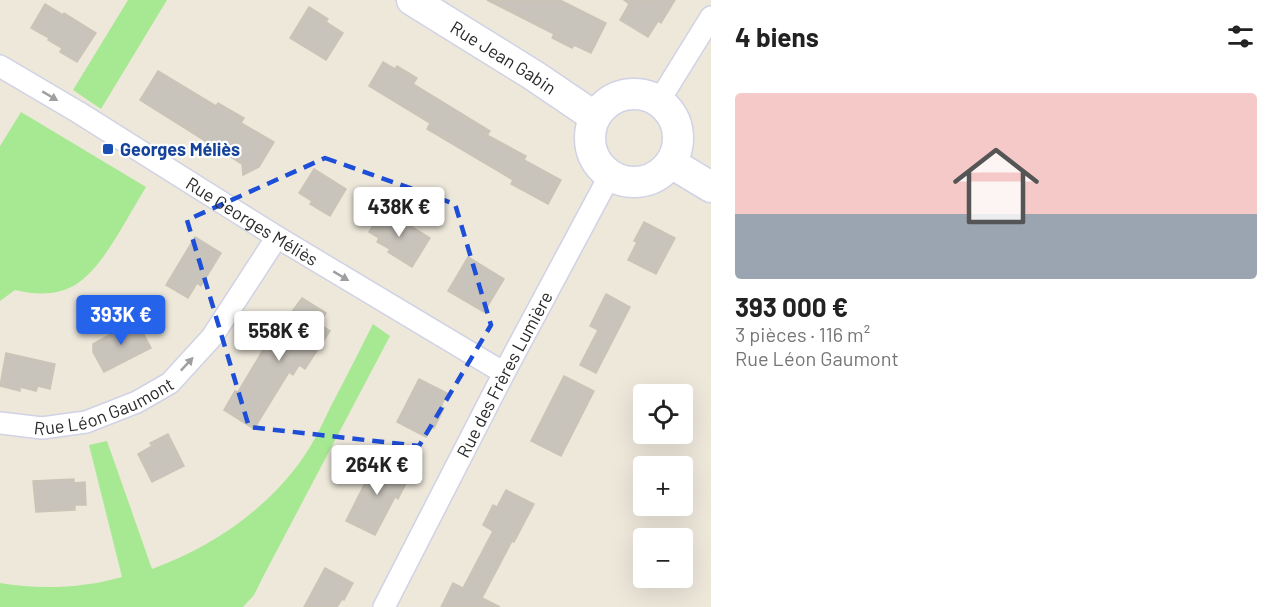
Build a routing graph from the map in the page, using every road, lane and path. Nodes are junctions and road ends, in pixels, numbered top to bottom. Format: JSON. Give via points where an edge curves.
{"nodes":[{"id":1,"x":412,"y":0,"type":"edge"},
{"id":2,"x":711,"y":17,"type":"edge"},
{"id":3,"x":0,"y":66,"type":"edge"},
{"id":4,"x":659,"y":101,"type":"junction"},
{"id":5,"x":595,"y":117,"type":"junction"},
{"id":6,"x":671,"y":163,"type":"junction"},
{"id":7,"x":610,"y":175,"type":"junction"},
{"id":8,"x":711,"y":187,"type":"edge"},
{"id":9,"x":277,"y":237,"type":"junction"},
{"id":10,"x":504,"y":373,"type":"junction"},
{"id":11,"x":0,"y":423,"type":"edge"},
{"id":12,"x":384,"y":607,"type":"edge"}],
"edges":[{"from":1,"to":5,"type":"street","name":"Rue Jean Gabin"},
{"from":2,"to":4,"type":"street"},
{"from":3,"to":9,"type":"street","name":"Rue Georges Méliès","one_way":true},
{"from":4,"to":5,"type":"street","via":[[631,93],[604,105]]},
{"from":4,"to":6,"type":"street","via":[[669,110],[679,136]]},
{"from":5,"to":7,"type":"street","via":[[590,142],[593,155]]},
{"from":6,"to":7,"type":"street","via":[[661,173],[636,182]]},
{"from":6,"to":8,"type":"street"},
{"from":7,"to":10,"type":"street","name":"Rue des Frères Lumière"},
{"from":9,"to":10,"type":"street","name":"Rue Georges Méliès","one_way":true},
{"from":11,"to":9,"type":"street","name":"Rue Léon Gaumont","one_way":true,"via":[[42,428],[86,422],[137,402],[170,383],[212,337]]},
{"from":10,"to":12,"type":"street","name":"Rue des Frères Lumière"}]}
